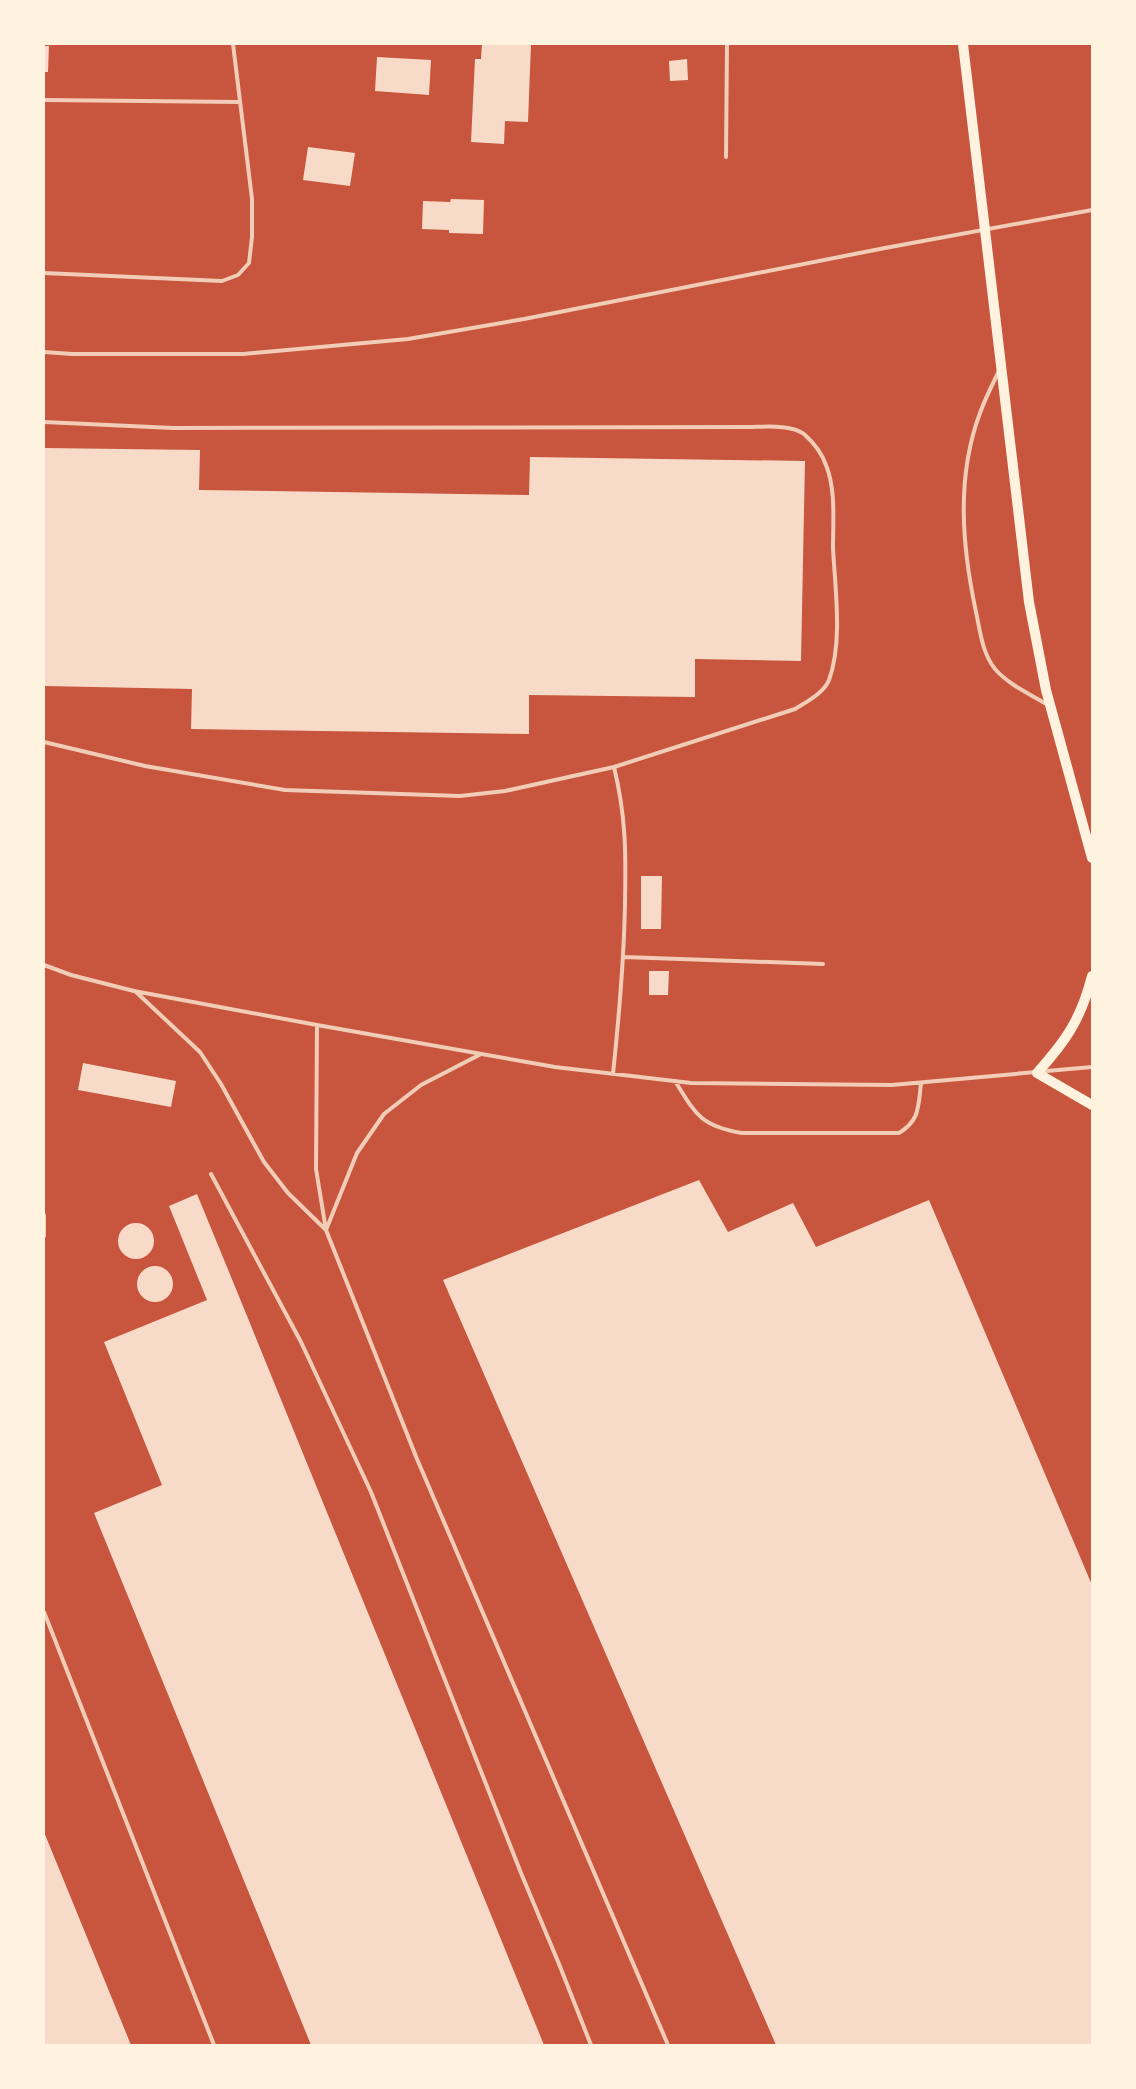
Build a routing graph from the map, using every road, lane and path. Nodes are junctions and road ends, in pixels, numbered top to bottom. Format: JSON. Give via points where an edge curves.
{"nodes":[{"id":1,"x":233,"y":44,"type":"edge"},
{"id":2,"x":727,"y":44,"type":"edge"},
{"id":3,"x":963,"y":44,"type":"edge"},
{"id":4,"x":44,"y":100,"type":"edge"},
{"id":5,"x":240,"y":102,"type":"junction"},
{"id":6,"x":726,"y":156,"type":"dead end"},
{"id":7,"x":1092,"y":210,"type":"edge"},
{"id":8,"x":44,"y":273,"type":"edge"},
{"id":9,"x":44,"y":352,"type":"edge"},
{"id":10,"x":1001,"y":366,"type":"junction"},
{"id":11,"x":44,"y":422,"type":"edge"},
{"id":12,"x":1050,"y":706,"type":"junction"},
{"id":13,"x":44,"y":742,"type":"edge"},
{"id":14,"x":614,"y":767,"type":"junction"},
{"id":15,"x":1092,"y":858,"type":"edge"},
{"id":16,"x":624,"y":958,"type":"junction"},
{"id":17,"x":823,"y":964,"type":"dead end"},
{"id":18,"x":44,"y":965,"type":"edge"},
{"id":19,"x":1092,"y":976,"type":"edge"},
{"id":20,"x":134,"y":990,"type":"junction"},
{"id":21,"x":317,"y":1025,"type":"junction"},
{"id":22,"x":481,"y":1054,"type":"junction"},
{"id":23,"x":1092,"y":1067,"type":"edge"},
{"id":24,"x":1037,"y":1073,"type":"junction"},
{"id":25,"x":613,"y":1074,"type":"junction"},
{"id":26,"x":675,"y":1082,"type":"junction"},
{"id":27,"x":921,"y":1084,"type":"junction"},
{"id":28,"x":1092,"y":1105,"type":"edge"},
{"id":29,"x":212,"y":1174,"type":"dead end"},
{"id":30,"x":44,"y":1215,"type":"edge"},
{"id":31,"x":326,"y":1230,"type":"junction"},
{"id":32,"x":44,"y":1236,"type":"edge"},
{"id":33,"x":44,"y":1612,"type":"edge"},
{"id":34,"x":214,"y":2045,"type":"edge"},
{"id":35,"x":591,"y":2045,"type":"edge"},
{"id":36,"x":668,"y":2045,"type":"edge"}],
"edges":[{"from":1,"to":5,"type":"lane"},
{"from":2,"to":6,"type":"lane"},
{"from":3,"to":10,"type":"main road"},
{"from":4,"to":5,"type":"lane"},
{"from":5,"to":8,"type":"lane","via":[[252,199],[252,237],[248,263],[238,275],[222,281]]},
{"from":7,"to":9,"type":"lane","via":[[408,339],[243,354]]},
{"from":10,"to":12,"type":"main road","via":[[1030,602]]},
{"from":10,"to":12,"type":"lane","via":[[972,437],[965,479],[963,520],[973,596],[983,646],[994,667],[1007,681]]},
{"from":11,"to":14,"type":"lane","via":[[173,428],[748,427],[786,428],[802,433],[826,465],[832,489],[836,631],[834,660],[828,682],[818,694],[795,710]]},
{"from":12,"to":15,"type":"main road"},
{"from":13,"to":14,"type":"lane","via":[[145,766],[285,790],[460,796],[505,791]]},
{"from":14,"to":16,"type":"lane","via":[[622,798],[626,839]]},
{"from":16,"to":17,"type":"lane"},
{"from":16,"to":25,"type":"lane"},
{"from":18,"to":20,"type":"lane","via":[[71,976]]},
{"from":19,"to":24,"type":"main road","via":[[1077,1019],[1061,1047]]},
{"from":20,"to":21,"type":"lane"},
{"from":20,"to":31,"type":"lane","via":[[200,1052],[264,1162],[288,1193]]},
{"from":21,"to":22,"type":"lane"},
{"from":21,"to":31,"type":"lane","via":[[316,1169]]},
{"from":22,"to":25,"type":"lane"},
{"from":22,"to":31,"type":"lane","via":[[421,1085],[384,1114],[357,1153]]},
{"from":23,"to":24,"type":"lane"},
{"from":24,"to":27,"type":"lane"},
{"from":24,"to":28,"type":"main road"},
{"from":25,"to":26,"type":"lane"},
{"from":26,"to":27,"type":"lane"},
{"from":26,"to":27,"type":"lane","via":[[694,1111],[706,1122],[723,1130],[742,1133],[899,1133],[911,1125],[917,1113]]},
{"from":29,"to":35,"type":"lane","via":[[302,1342],[371,1492]]},
{"from":30,"to":32,"type":"lane"},
{"from":31,"to":36,"type":"lane","via":[[421,1468]]},
{"from":33,"to":34,"type":"lane"}]}
